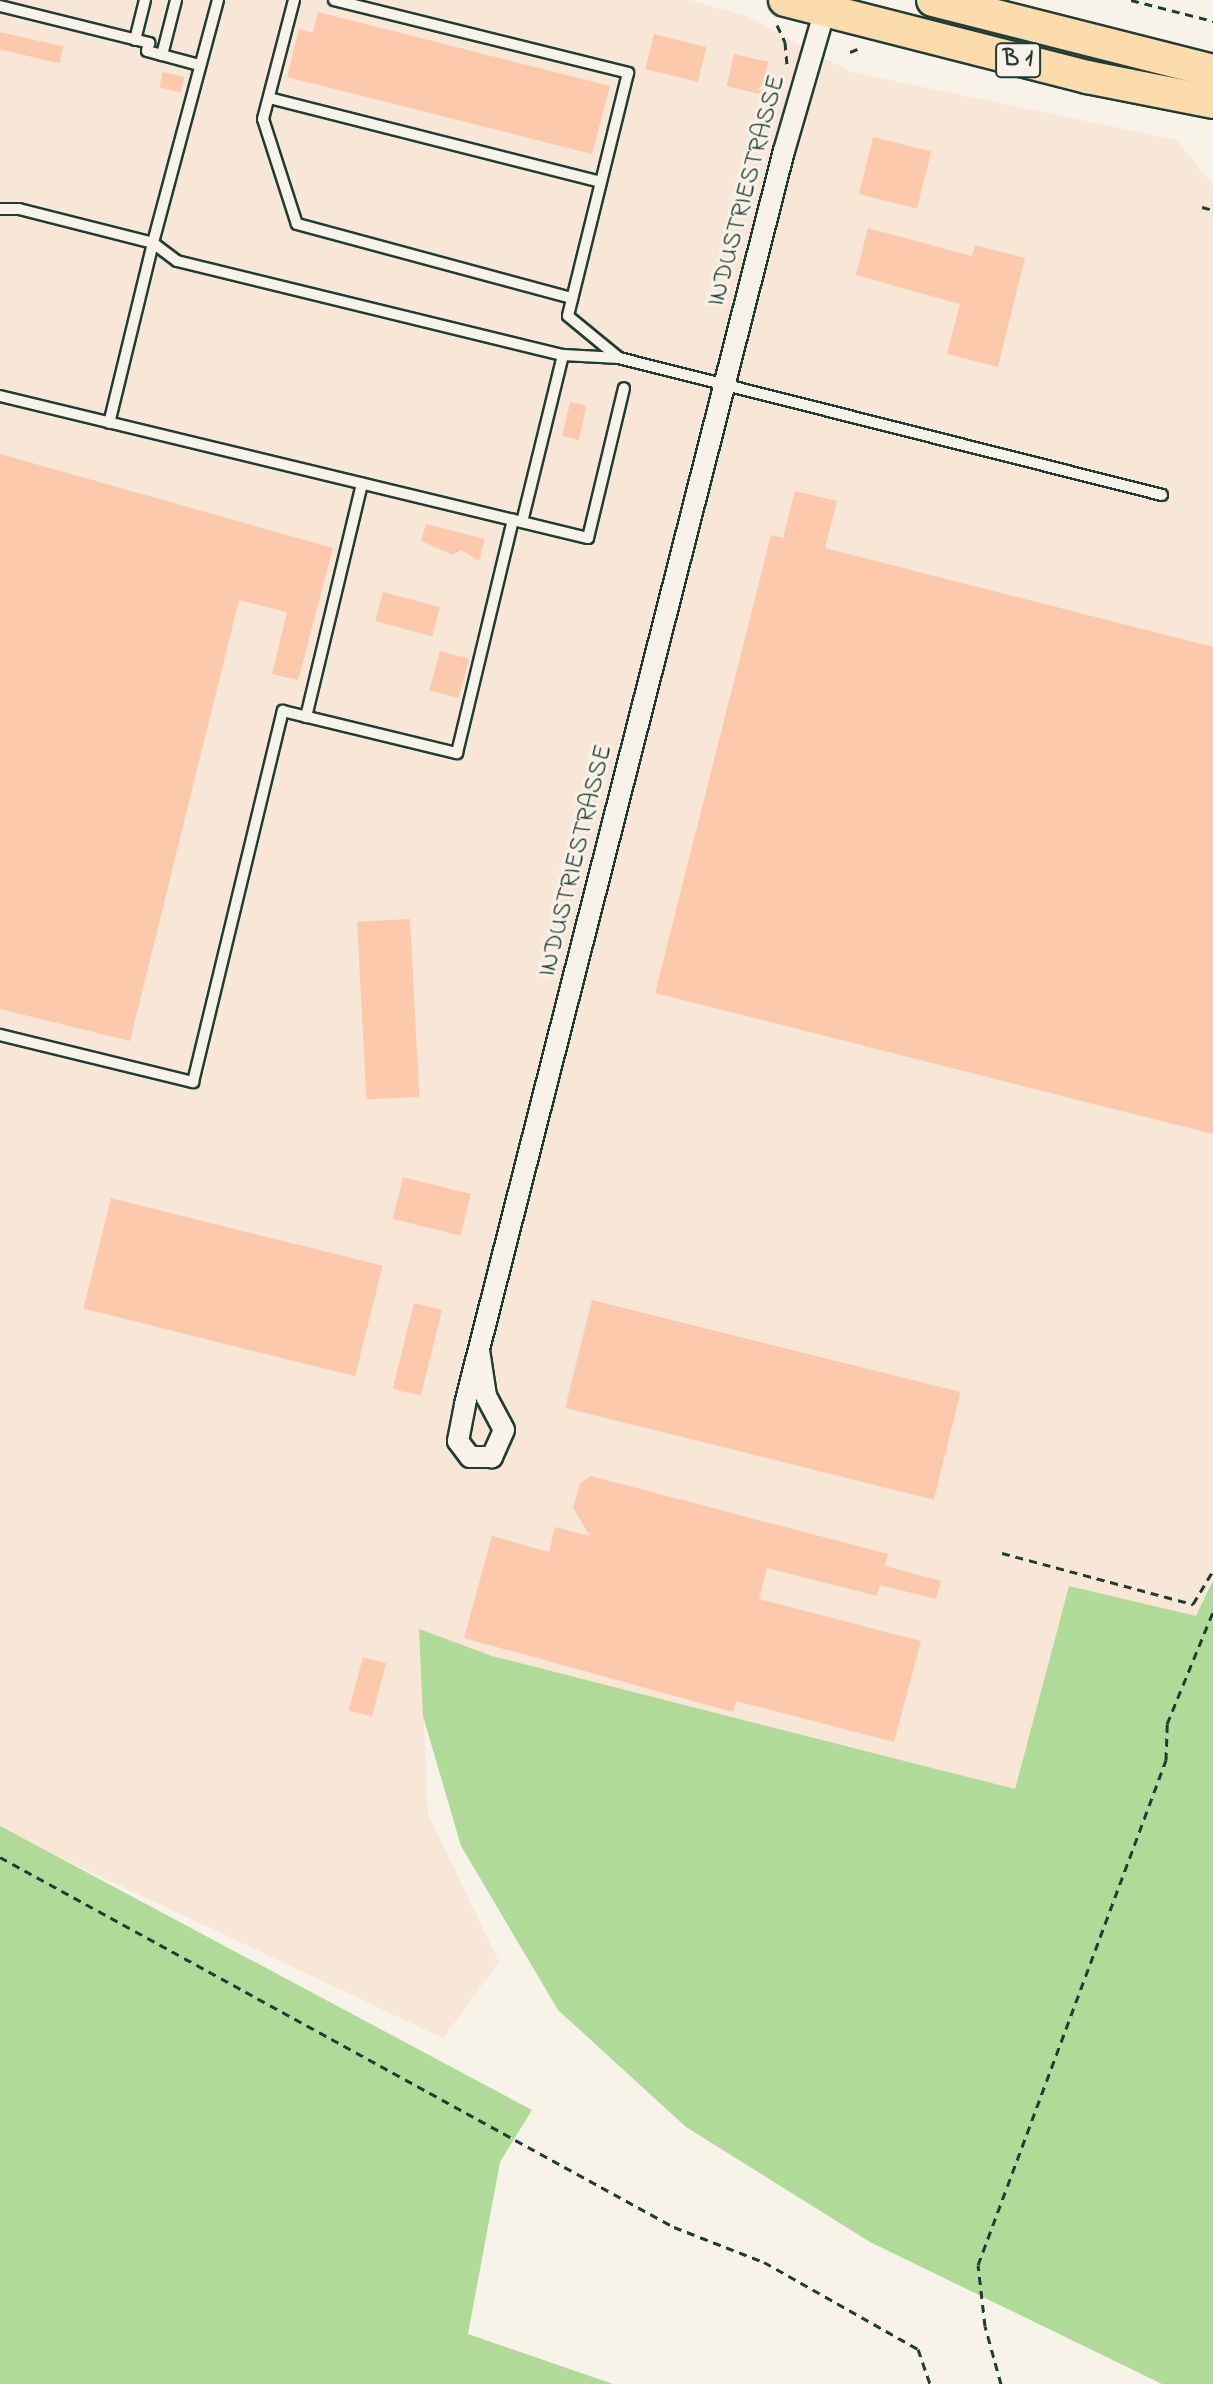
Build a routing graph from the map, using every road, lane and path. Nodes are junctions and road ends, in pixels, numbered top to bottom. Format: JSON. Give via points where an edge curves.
{"nodes":[{"id":1,"x":145,"y":0,"type":"edge"},
{"id":2,"x":176,"y":0,"type":"edge"},
{"id":3,"x":218,"y":0,"type":"edge"},
{"id":4,"x":294,"y":0,"type":"edge"},
{"id":5,"x":334,"y":0,"type":"edge"},
{"id":6,"x":933,"y":0,"type":"edge"},
{"id":7,"x":1131,"y":0,"type":"edge"},
{"id":8,"x":0,"y":6,"type":"edge"},
{"id":9,"x":827,"y":6,"type":"edge"},
{"id":10,"x":781,"y":12,"type":"edge"},
{"id":11,"x":1213,"y":21,"type":"edge"},
{"id":12,"x":782,"y":33,"type":"dead end"},
{"id":13,"x":135,"y":40,"type":"junction"},
{"id":14,"x":860,"y":48,"type":"dead end"},
{"id":15,"x":850,"y":52,"type":"dead end"},
{"id":16,"x":162,"y":55,"type":"junction"},
{"id":17,"x":200,"y":65,"type":"junction"},
{"id":18,"x":1200,"y":68,"type":"edge"},
{"id":19,"x":269,"y":98,"type":"junction"},
{"id":20,"x":1213,"y":102,"type":"edge"},
{"id":21,"x":601,"y":182,"type":"junction"},
{"id":22,"x":1202,"y":207,"type":"dead end"},
{"id":23,"x":0,"y":209,"type":"edge"},
{"id":24,"x":1213,"y":210,"type":"edge"},
{"id":25,"x":153,"y":243,"type":"junction"},
{"id":26,"x":572,"y":298,"type":"junction"},
{"id":27,"x":563,"y":355,"type":"junction"},
{"id":28,"x":619,"y":358,"type":"junction"},
{"id":29,"x":725,"y":385,"type":"junction"},
{"id":30,"x":624,"y":388,"type":"dead end"},
{"id":31,"x":0,"y":396,"type":"edge"},
{"id":32,"x":109,"y":423,"type":"junction"},
{"id":33,"x":362,"y":484,"type":"junction"},
{"id":34,"x":1162,"y":495,"type":"dead end"},
{"id":35,"x":518,"y":521,"type":"junction"},
{"id":36,"x":306,"y":717,"type":"junction"},
{"id":37,"x":0,"y":1035,"type":"edge"},
{"id":38,"x":479,"y":1350,"type":"dead end"},
{"id":39,"x":1002,"y":1553,"type":"dead end"},
{"id":40,"x":1213,"y":1571,"type":"edge"},
{"id":41,"x":1213,"y":1612,"type":"edge"},
{"id":42,"x":0,"y":1857,"type":"edge"},
{"id":43,"x":930,"y":2384,"type":"edge"},
{"id":44,"x":1001,"y":2384,"type":"edge"}],
"edges":[{"from":1,"to":13,"type":"lane"},
{"from":2,"to":16,"type":"lane"},
{"from":3,"to":17,"type":"lane"},
{"from":4,"to":19,"type":"lane"},
{"from":5,"to":21,"type":"lane","via":[[628,73]]},
{"from":6,"to":18,"type":"main road","number":"B 1"},
{"from":7,"to":11,"type":"path"},
{"from":8,"to":13,"type":"lane"},
{"from":9,"to":10,"type":"main road","number":"B 1"},
{"from":9,"to":20,"type":"main road","number":"B 1","via":[[1087,77]]},
{"from":9,"to":29,"type":"street","name":"INDUSTRIESTRASSE"},
{"from":10,"to":12,"type":"path"},
{"from":13,"to":16,"type":"lane"},
{"from":14,"to":15,"type":"path"},
{"from":16,"to":17,"type":"lane"},
{"from":17,"to":25,"type":"lane"},
{"from":19,"to":21,"type":"lane"},
{"from":19,"to":26,"type":"lane","via":[[263,119],[297,224]]},
{"from":21,"to":26,"type":"lane"},
{"from":22,"to":24,"type":"path"},
{"from":23,"to":25,"type":"lane","via":[[19,209]]},
{"from":25,"to":27,"type":"lane","via":[[177,261]]},
{"from":25,"to":32,"type":"lane"},
{"from":26,"to":28,"type":"lane","via":[[568,316]]},
{"from":27,"to":28,"type":"lane"},
{"from":27,"to":35,"type":"lane"},
{"from":28,"to":29,"type":"lane"},
{"from":29,"to":34,"type":"lane"},
{"from":29,"to":38,"type":"street","name":"INDUSTRIESTRASSE"},
{"from":30,"to":35,"type":"lane","via":[[588,538]]},
{"from":31,"to":32,"type":"lane"},
{"from":32,"to":33,"type":"lane"},
{"from":33,"to":35,"type":"lane"},
{"from":33,"to":36,"type":"lane"},
{"from":35,"to":36,"type":"lane","via":[[457,753]]},
{"from":36,"to":37,"type":"lane","via":[[283,711],[193,1082]]},
{"from":39,"to":40,"type":"path","via":[[1193,1604]]},
{"from":41,"to":44,"type":"path","via":[[1167,1724],[1166,1760],[978,2265],[983,2315]]},
{"from":42,"to":43,"type":"path","via":[[674,2227],[764,2262],[918,2349]]}]}
